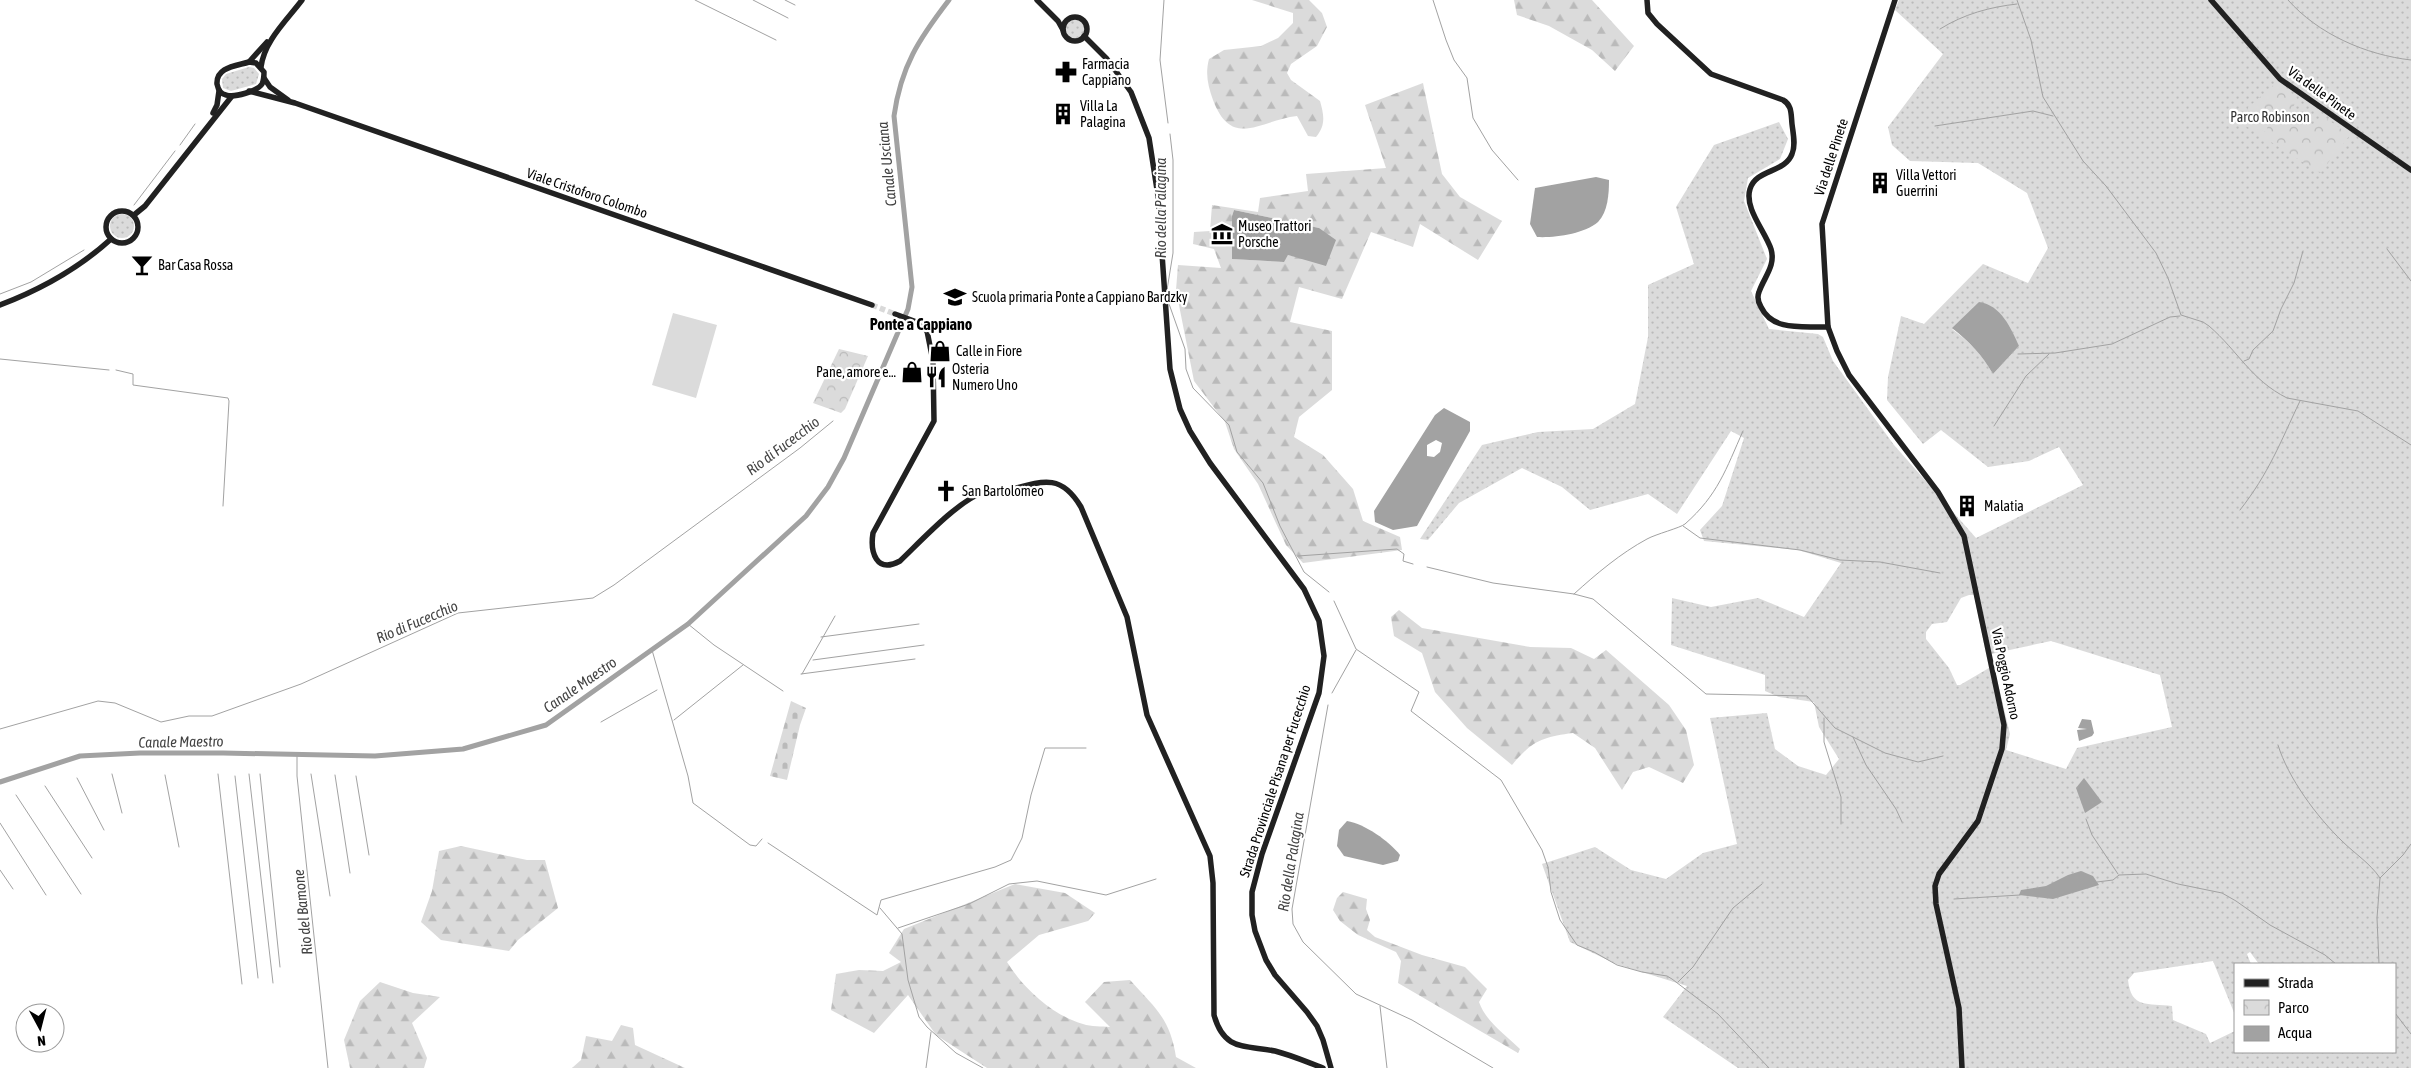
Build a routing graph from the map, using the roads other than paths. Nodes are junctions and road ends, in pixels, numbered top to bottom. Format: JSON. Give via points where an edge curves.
{"nodes":[{"id":1,"x":302,"y":0,"type":"edge"},
{"id":2,"x":1037,"y":0,"type":"edge"},
{"id":3,"x":1647,"y":0,"type":"edge"},
{"id":4,"x":1895,"y":0,"type":"edge"},
{"id":5,"x":2210,"y":0,"type":"edge"},
{"id":6,"x":1052,"y":13,"type":"junction"},
{"id":7,"x":1070,"y":18,"type":"junction"},
{"id":8,"x":1063,"y":31,"type":"junction"},
{"id":9,"x":276,"y":34,"type":"junction"},
{"id":10,"x":1084,"y":36,"type":"junction"},
{"id":11,"x":249,"y":62,"type":"junction"},
{"id":12,"x":261,"y":67,"type":"junction"},
{"id":13,"x":264,"y":78,"type":"junction"},
{"id":14,"x":220,"y":91,"type":"junction"},
{"id":15,"x":250,"y":91,"type":"junction"},
{"id":16,"x":232,"y":96,"type":"junction"},
{"id":17,"x":295,"y":104,"type":"junction"},
{"id":18,"x":205,"y":126,"type":"junction"},
{"id":19,"x":2411,"y":170,"type":"edge"},
{"id":20,"x":134,"y":215,"type":"junction"},
{"id":21,"x":111,"y":239,"type":"junction"},
{"id":22,"x":0,"y":304,"type":"edge"},
{"id":23,"x":872,"y":304,"type":"tunnel mouth"},
{"id":24,"x":896,"y":314,"type":"tunnel mouth"},
{"id":25,"x":1828,"y":327,"type":"junction"},
{"id":26,"x":1964,"y":536,"type":"joint"},
{"id":27,"x":1323,"y":1068,"type":"edge"},
{"id":28,"x":1331,"y":1068,"type":"edge"},
{"id":29,"x":1962,"y":1068,"type":"edge"}],
"edges":[{"from":1,"to":9,"type":"street"},
{"from":2,"to":6,"type":"street","name":"Strada Provinciale Pisana per Fucecchio"},
{"from":3,"to":25,"type":"street","via":[[1648,13],[1657,24],[1711,74],[1789,105],[1792,154],[1784,164],[1756,178],[1749,193],[1772,254],[1770,269],[1759,292],[1759,303],[1766,316],[1778,324]]},
{"from":4,"to":25,"type":"street","name":"Via delle Pinete","via":[[1822,224]]},
{"from":5,"to":19,"type":"street","name":"Via delle Pinete","via":[[2280,79]]},
{"from":6,"to":7,"type":"street","name":"Strada Provinciale Pisana per Fucecchio"},
{"from":6,"to":8,"type":"street","name":"Strada Provinciale Pisana per Fucecchio"},
{"from":7,"to":8,"type":"street","via":[[1064,23]]},
{"from":7,"to":10,"type":"street","name":"Strada Provinciale Pisana per Fucecchio","via":[[1084,20],[1087,29]]},
{"from":8,"to":10,"type":"street","via":[[1070,40]]},
{"from":9,"to":11,"type":"street"},
{"from":9,"to":12,"type":"street","via":[[264,52]]},
{"from":10,"to":28,"type":"street","name":"Strada Provinciale Pisana per Fucecchio","via":[[1107,59],[1130,92],[1149,138],[1156,173],[1170,369],[1180,409],[1210,463],[1313,603],[1324,640],[1319,693],[1262,854],[1252,892],[1252,915],[1259,945],[1275,975],[1317,1026]]},
{"from":11,"to":12,"type":"street"},
{"from":11,"to":14,"type":"street","via":[[223,69],[217,83]]},
{"from":12,"to":13,"type":"street"},
{"from":13,"to":15,"type":"street","via":[[258,88]]},
{"from":13,"to":17,"type":"street","name":"Viale Cristoforo Colombo","via":[[270,87]]},
{"from":14,"to":16,"type":"street"},
{"from":14,"to":18,"type":"street","via":[[218,105]]},
{"from":15,"to":16,"type":"street"},
{"from":15,"to":17,"type":"street","name":"Viale Cristoforo Colombo"},
{"from":16,"to":18,"type":"street"},
{"from":17,"to":23,"type":"street","name":"Viale Cristoforo Colombo"},
{"from":18,"to":20,"type":"street","via":[[145,206]]},
{"from":20,"to":21,"type":"street","via":[[138,226],[134,237],[123,243]]},
{"from":20,"to":21,"type":"street","via":[[122,210],[111,215],[106,226]]},
{"from":21,"to":22,"type":"street","via":[[76,268],[51,283]]},
{"from":24,"to":27,"type":"street","via":[[925,328],[933,361],[934,421],[873,533],[875,559],[889,565],[900,561],[964,503],[983,492],[1011,490],[1037,481],[1050,481],[1063,485],[1074,495],[1128,617],[1148,715],[1210,856],[1214,1015],[1218,1028],[1225,1038],[1244,1048],[1275,1051]]},
{"from":25,"to":26,"type":"street","name":"Via delle Pinete","via":[[1850,375],[1938,492]]},
{"from":26,"to":29,"type":"street","name":"Via Poggio Adorno","via":[[2005,734],[1978,821],[1939,874],[1935,886],[1959,1008]]}]}
